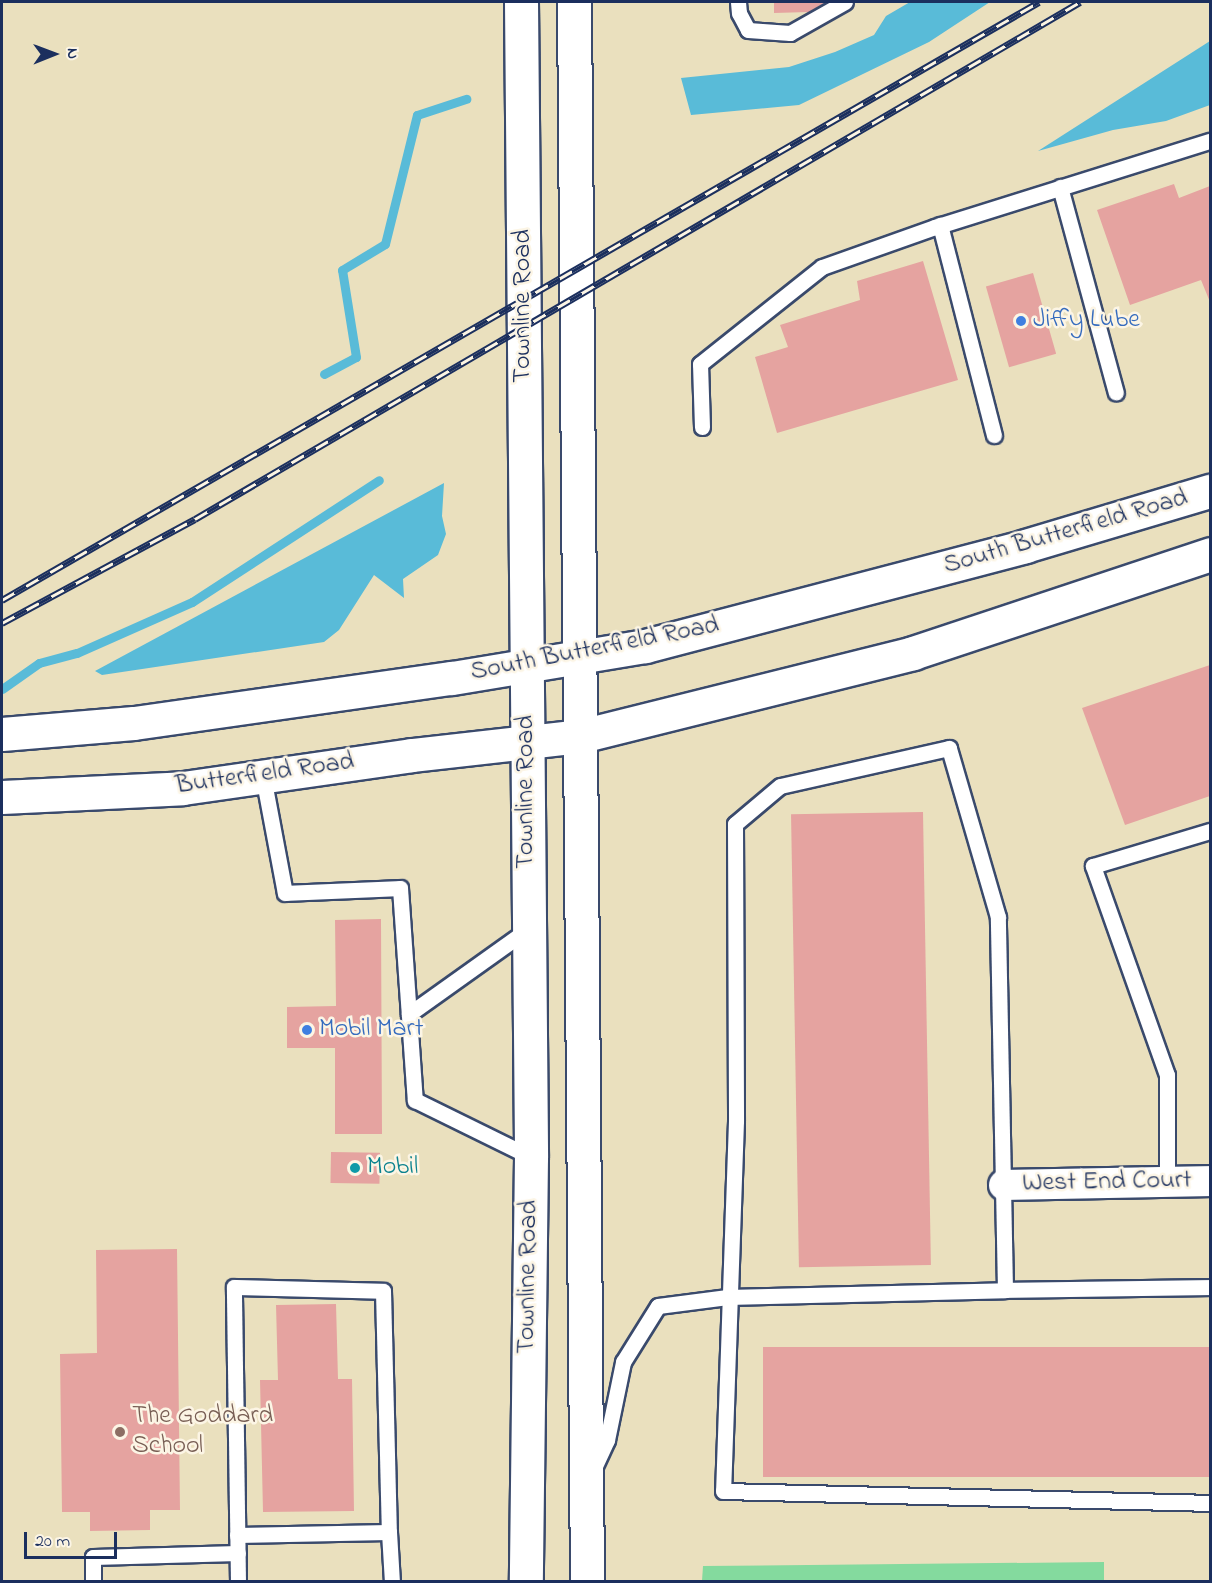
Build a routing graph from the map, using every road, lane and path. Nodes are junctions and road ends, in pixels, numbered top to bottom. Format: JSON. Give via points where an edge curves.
{"nodes":[{"id":1,"x":521,"y":2,"type":"edge"},
{"id":2,"x":574,"y":2,"type":"edge"},
{"id":3,"x":738,"y":2,"type":"edge"},
{"id":4,"x":845,"y":2,"type":"edge"},
{"id":5,"x":1210,"y":141,"type":"edge"},
{"id":6,"x":1060,"y":188,"type":"junction"},
{"id":7,"x":940,"y":225,"type":"junction"},
{"id":8,"x":1116,"y":393,"type":"dead end"},
{"id":9,"x":702,"y":427,"type":"dead end"},
{"id":10,"x":994,"y":435,"type":"dead end"},
{"id":11,"x":1210,"y":491,"type":"edge"},
{"id":12,"x":1210,"y":554,"type":"edge"},
{"id":13,"x":580,"y":657,"type":"junction"},
{"id":14,"x":527,"y":666,"type":"junction"},
{"id":15,"x":2,"y":734,"type":"edge"},
{"id":16,"x":580,"y":736,"type":"junction"},
{"id":17,"x":527,"y":742,"type":"junction"},
{"id":18,"x":263,"y":776,"type":"junction"},
{"id":19,"x":2,"y":797,"type":"edge"},
{"id":20,"x":1210,"y":831,"type":"edge"},
{"id":21,"x":528,"y":929,"type":"junction"},
{"id":22,"x":409,"y":1014,"type":"junction"},
{"id":23,"x":531,"y":1157,"type":"junction"},
{"id":24,"x":1210,"y":1180,"type":"edge"},
{"id":25,"x":1167,"y":1181,"type":"junction"},
{"id":26,"x":1004,"y":1185,"type":"junction"},
{"id":27,"x":1210,"y":1287,"type":"edge"},
{"id":28,"x":1005,"y":1290,"type":"junction"},
{"id":29,"x":727,"y":1298,"type":"junction"},
{"id":30,"x":586,"y":1483,"type":"junction"},
{"id":31,"x":1210,"y":1503,"type":"edge"},
{"id":32,"x":389,"y":1532,"type":"junction"},
{"id":33,"x":237,"y":1534,"type":"junction"},
{"id":34,"x":238,"y":1553,"type":"junction"},
{"id":35,"x":93,"y":1581,"type":"edge"},
{"id":36,"x":238,"y":1581,"type":"edge"},
{"id":37,"x":392,"y":1581,"type":"edge"},
{"id":38,"x":526,"y":1581,"type":"edge"},
{"id":39,"x":587,"y":1581,"type":"edge"}],
"edges":[{"from":1,"to":14,"type":"main road","name":"Townline Road"},
{"from":2,"to":13,"type":"main road","name":"Townline Road"},
{"from":3,"to":4,"type":"lane","via":[[748,30],[790,33]]},
{"from":5,"to":6,"type":"lane"},
{"from":6,"to":7,"type":"lane"},
{"from":6,"to":8,"type":"lane"},
{"from":7,"to":9,"type":"lane","via":[[822,267],[700,364]]},
{"from":7,"to":10,"type":"lane"},
{"from":11,"to":13,"type":"main road","name":"South Butterfield Road","via":[[1025,546],[679,637]]},
{"from":12,"to":16,"type":"main road","via":[[913,653]]},
{"from":13,"to":14,"type":"main road","name":"South Butterfield Road"},
{"from":13,"to":16,"type":"main road","name":"Townline Road"},
{"from":14,"to":15,"type":"main road","name":"South Butterfield Road","via":[[134,723]]},
{"from":14,"to":17,"type":"main road","name":"Townline Road"},
{"from":16,"to":17,"type":"main road"},
{"from":16,"to":30,"type":"main road","name":"Townline Road"},
{"from":17,"to":18,"type":"main road","name":"Butterfield Road"},
{"from":17,"to":21,"type":"main road","name":"Townline Road"},
{"from":18,"to":19,"type":"main road","name":"Butterfield Road","via":[[183,788]]},
{"from":18,"to":22,"type":"lane","via":[[285,893],[400,888]]},
{"from":20,"to":25,"type":"lane","via":[[1093,866],[1167,1075]]},
{"from":21,"to":22,"type":"lane"},
{"from":21,"to":23,"type":"main road","name":"Townline Road"},
{"from":22,"to":23,"type":"lane","via":[[415,1100]]},
{"from":23,"to":38,"type":"main road","name":"Townline Road"},
{"from":24,"to":25,"type":"street","name":"West End Court"},
{"from":25,"to":26,"type":"street","name":"West End Court"},
{"from":26,"to":28,"type":"lane"},
{"from":26,"to":29,"type":"lane","via":[[998,917],[949,748],[780,786],[735,824],[736,1121]]},
{"from":27,"to":28,"type":"lane"},
{"from":28,"to":29,"type":"lane"},
{"from":29,"to":30,"type":"lane","via":[[658,1306],[623,1362],[607,1440]]},
{"from":29,"to":31,"type":"lane","via":[[723,1491]]},
{"from":30,"to":39,"type":"main road","name":"Townline Road"},
{"from":32,"to":33,"type":"lane"},
{"from":32,"to":33,"type":"lane","via":[[383,1291],[234,1287]]},
{"from":32,"to":37,"type":"lane"},
{"from":33,"to":34,"type":"lane"},
{"from":34,"to":35,"type":"lane","via":[[93,1557]]},
{"from":34,"to":36,"type":"lane"}]}
